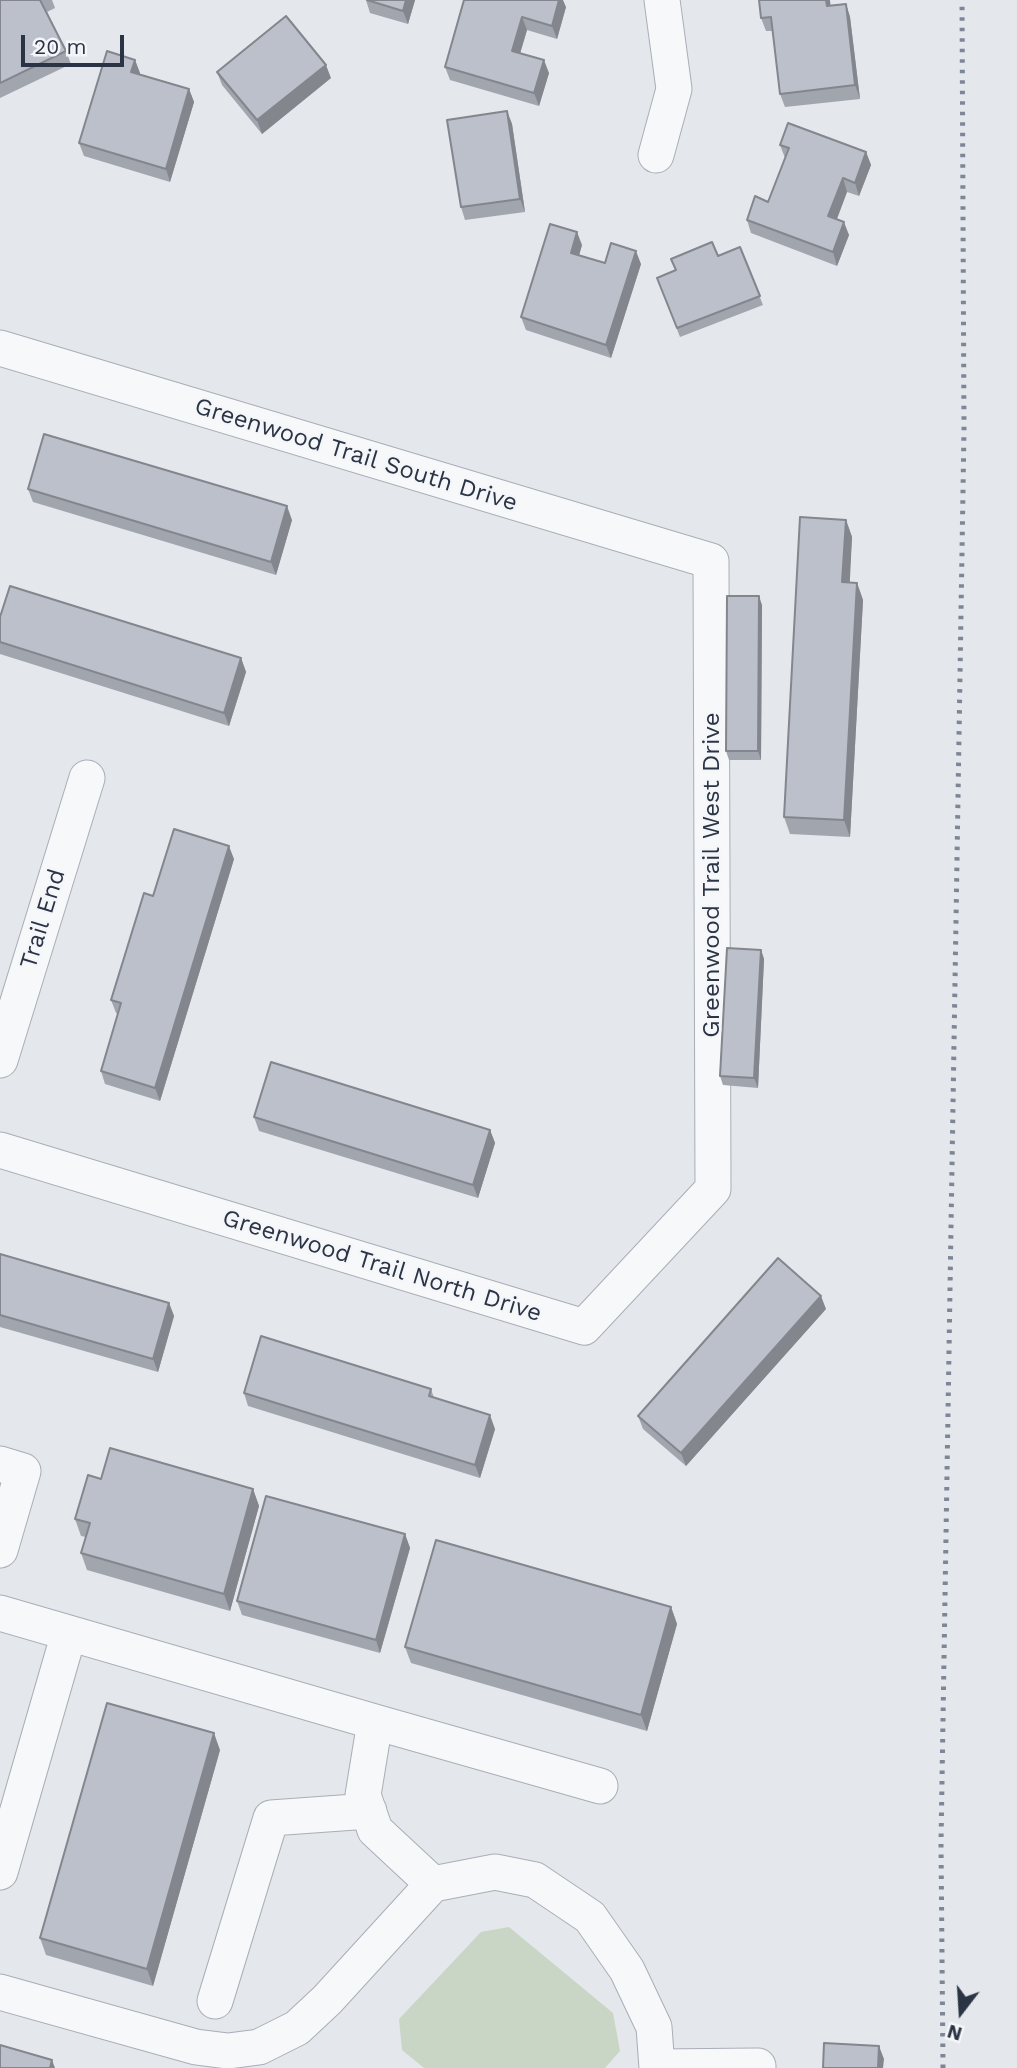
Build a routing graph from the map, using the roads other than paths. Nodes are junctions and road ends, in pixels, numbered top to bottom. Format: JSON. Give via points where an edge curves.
{"nodes":[{"id":1,"x":663,"y":0,"type":"edge"},
{"id":2,"x":656,"y":155,"type":"dead end"},
{"id":3,"x":0,"y":348,"type":"edge"},
{"id":4,"x":711,"y":561,"type":"joint"},
{"id":5,"x":87,"y":778,"type":"dead end"},
{"id":6,"x":0,"y":1059,"type":"edge"},
{"id":7,"x":0,"y":1150,"type":"edge"},
{"id":8,"x":713,"y":1189,"type":"joint"},
{"id":9,"x":0,"y":1464,"type":"edge"},
{"id":10,"x":0,"y":1550,"type":"edge"},
{"id":11,"x":0,"y":1613,"type":"edge"},
{"id":12,"x":69,"y":1633,"type":"junction"},
{"id":13,"x":375,"y":1722,"type":"junction"},
{"id":14,"x":600,"y":1786,"type":"dead end"},
{"id":15,"x":369,"y":1811,"type":"junction"},
{"id":16,"x":0,"y":1871,"type":"edge"},
{"id":17,"x":433,"y":1884,"type":"junction"},
{"id":18,"x":0,"y":1992,"type":"edge"},
{"id":19,"x":215,"y":2001,"type":"dead end"},
{"id":20,"x":657,"y":2068,"type":"edge"},
{"id":21,"x":758,"y":2068,"type":"edge"}],
"edges":[{"from":1,"to":2,"type":"street","via":[[674,89]]},
{"from":3,"to":4,"type":"street","name":"Greenwood Trail South Drive"},
{"from":4,"to":8,"type":"street","name":"Greenwood Trail West Drive"},
{"from":5,"to":6,"type":"street","name":"Trail End"},
{"from":7,"to":8,"type":"street","name":"Greenwood Trail North Drive","via":[[584,1327]]},
{"from":9,"to":10,"type":"street","via":[[23,1471]]},
{"from":11,"to":12,"type":"street"},
{"from":12,"to":13,"type":"street"},
{"from":12,"to":16,"type":"street"},
{"from":13,"to":14,"type":"street"},
{"from":13,"to":15,"type":"street","via":[[363,1795]]},
{"from":15,"to":17,"type":"street","via":[[375,1830]]},
{"from":15,"to":19,"type":"street","via":[[271,1818]]},
{"from":17,"to":18,"type":"street","via":[[298,2028],[259,2047],[228,2051],[196,2047]]},
{"from":17,"to":20,"type":"street","via":[[495,1871],[535,1880],[590,1917],[627,1970],[654,2027]]},
{"from":20,"to":21,"type":"street"}]}
